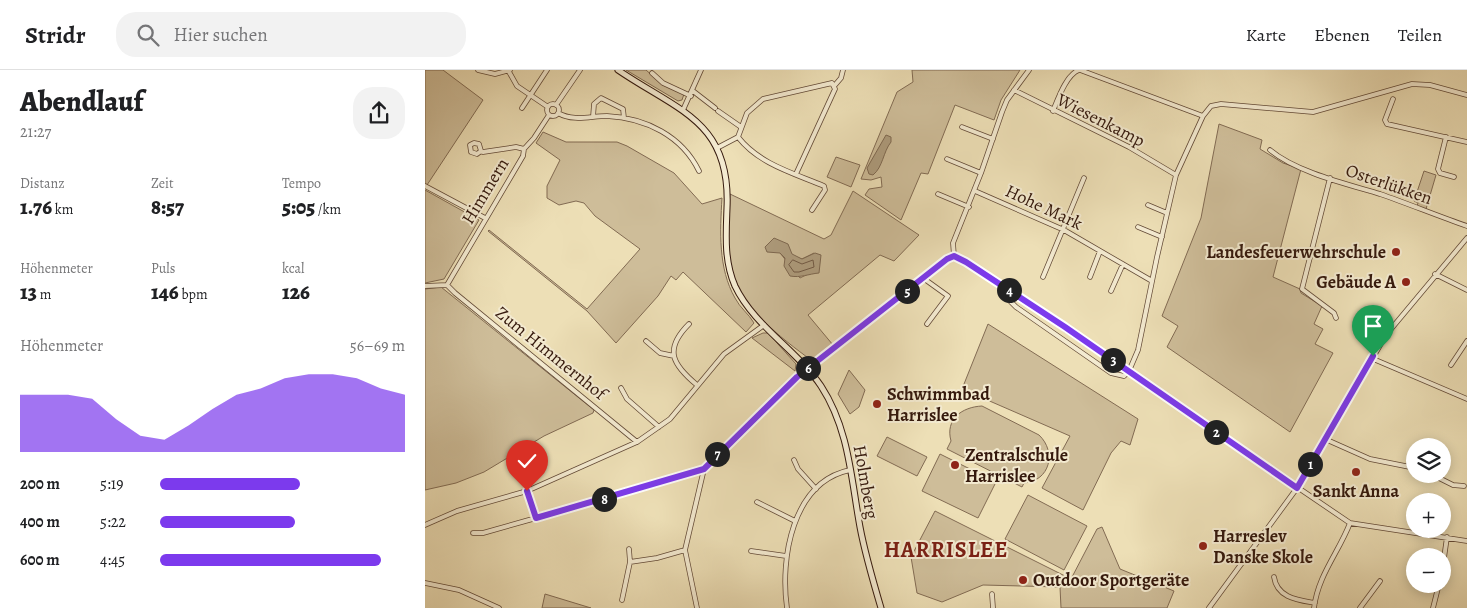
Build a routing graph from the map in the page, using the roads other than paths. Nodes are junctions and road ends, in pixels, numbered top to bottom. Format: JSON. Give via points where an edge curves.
{"nodes":[{"id":1,"x":478,"y":70,"type":"edge"},
{"id":2,"x":509,"y":70,"type":"edge"},
{"id":3,"x":547,"y":70,"type":"edge"},
{"id":4,"x":580,"y":70,"type":"edge"},
{"id":5,"x":618,"y":70,"type":"edge"},
{"id":6,"x":701,"y":70,"type":"edge"},
{"id":7,"x":843,"y":70,"type":"edge"},
{"id":8,"x":1029,"y":70,"type":"edge"},
{"id":9,"x":1079,"y":70,"type":"edge"},
{"id":10,"x":652,"y":73,"type":"dead end"},
{"id":11,"x":835,"y":85,"type":"junction"},
{"id":12,"x":1014,"y":90,"type":"junction"},
{"id":13,"x":693,"y":91,"type":"junction"},
{"id":14,"x":530,"y":95,"type":"junction"},
{"id":15,"x":1467,"y":95,"type":"edge"},
{"id":16,"x":691,"y":96,"type":"junction"},
{"id":17,"x":1393,"y":99,"type":"dead end"},
{"id":18,"x":556,"y":105,"type":"junction"},
{"id":19,"x":548,"y":107,"type":"junction"},
{"id":20,"x":522,"y":108,"type":"dead end"},
{"id":21,"x":683,"y":110,"type":"junction"},
{"id":22,"x":1053,"y":111,"type":"junction"},
{"id":23,"x":558,"y":113,"type":"junction"},
{"id":24,"x":549,"y":115,"type":"junction"},
{"id":25,"x":1203,"y":116,"type":"junction"},
{"id":26,"x":593,"y":117,"type":"junction"},
{"id":27,"x":624,"y":118,"type":"junction"},
{"id":28,"x":741,"y":127,"type":"junction"},
{"id":29,"x":962,"y":127,"type":"dead end"},
{"id":30,"x":738,"y":137,"type":"junction"},
{"id":31,"x":1446,"y":137,"type":"junction"},
{"id":32,"x":993,"y":139,"type":"junction"},
{"id":33,"x":1467,"y":142,"type":"edge"},
{"id":34,"x":717,"y":148,"type":"junction"},
{"id":35,"x":524,"y":149,"type":"junction"},
{"id":36,"x":1270,"y":150,"type":"dead end"},
{"id":37,"x":481,"y":151,"type":"dead end"},
{"id":38,"x":947,"y":159,"type":"dead end"},
{"id":39,"x":699,"y":171,"type":"dead end"},
{"id":40,"x":981,"y":173,"type":"junction"},
{"id":41,"x":796,"y":174,"type":"junction"},
{"id":42,"x":1176,"y":176,"type":"junction"},
{"id":43,"x":1454,"y":176,"type":"dead end"},
{"id":44,"x":1084,"y":178,"type":"dead end"},
{"id":45,"x":1330,"y":178,"type":"junction"},
{"id":46,"x":425,"y":186,"type":"edge"},
{"id":47,"x":975,"y":191,"type":"junction"},
{"id":48,"x":938,"y":194,"type":"dead end"},
{"id":49,"x":1148,"y":205,"type":"dead end"},
{"id":50,"x":969,"y":207,"type":"junction"},
{"id":51,"x":812,"y":210,"type":"dead end"},
{"id":52,"x":1167,"y":213,"type":"junction"},
{"id":53,"x":485,"y":218,"type":"junction"},
{"id":54,"x":1467,"y":226,"type":"edge"},
{"id":55,"x":1138,"y":227,"type":"dead end"},
{"id":56,"x":1064,"y":230,"type":"junction"},
{"id":57,"x":1161,"y":237,"type":"junction"},
{"id":58,"x":1467,"y":238,"type":"edge"},
{"id":59,"x":1101,"y":251,"type":"junction"},
{"id":60,"x":954,"y":256,"type":"junction"},
{"id":61,"x":1123,"y":264,"type":"junction"},
{"id":62,"x":1435,"y":274,"type":"junction"},
{"id":63,"x":1043,"y":277,"type":"dead end"},
{"id":64,"x":1090,"y":277,"type":"dead end"},
{"id":65,"x":923,"y":278,"type":"junction"},
{"id":66,"x":1152,"y":281,"type":"junction"},
{"id":67,"x":447,"y":285,"type":"junction"},
{"id":68,"x":425,"y":286,"type":"edge"},
{"id":69,"x":1003,"y":286,"type":"junction"},
{"id":70,"x":1467,"y":290,"type":"edge"},
{"id":71,"x":1111,"y":291,"type":"dead end"},
{"id":72,"x":1336,"y":318,"type":"dead end"},
{"id":73,"x":689,"y":324,"type":"dead end"},
{"id":74,"x":927,"y":324,"type":"dead end"},
{"id":75,"x":765,"y":325,"type":"junction"},
{"id":76,"x":646,"y":341,"type":"dead end"},
{"id":77,"x":1467,"y":341,"type":"edge"},
{"id":78,"x":674,"y":356,"type":"junction"},
{"id":79,"x":1371,"y":358,"type":"junction"},
{"id":80,"x":1451,"y":366,"type":"dead end"},
{"id":81,"x":807,"y":368,"type":"junction"},
{"id":82,"x":1129,"y":372,"type":"junction"},
{"id":83,"x":697,"y":385,"type":"junction"},
{"id":84,"x":621,"y":388,"type":"dead end"},
{"id":85,"x":1467,"y":399,"type":"edge"},
{"id":86,"x":659,"y":428,"type":"junction"},
{"id":87,"x":1325,"y":439,"type":"junction"},
{"id":88,"x":637,"y":442,"type":"junction"},
{"id":89,"x":795,"y":460,"type":"dead end"},
{"id":90,"x":1406,"y":466,"type":"edge"},
{"id":91,"x":704,"y":469,"type":"junction"},
{"id":92,"x":850,"y":470,"type":"junction"},
{"id":93,"x":1449,"y":483,"type":"edge"},
{"id":94,"x":1464,"y":486,"type":"dead end"},
{"id":95,"x":1297,"y":488,"type":"junction"},
{"id":96,"x":816,"y":489,"type":"junction"},
{"id":97,"x":527,"y":491,"type":"junction"},
{"id":98,"x":757,"y":502,"type":"dead end"},
{"id":99,"x":536,"y":518,"type":"junction"},
{"id":100,"x":795,"y":521,"type":"junction"},
{"id":101,"x":1350,"y":522,"type":"junction"},
{"id":102,"x":425,"y":525,"type":"edge"},
{"id":103,"x":1406,"y":532,"type":"edge"},
{"id":104,"x":473,"y":533,"type":"dead end"},
{"id":105,"x":1451,"y":538,"type":"edge"},
{"id":106,"x":1467,"y":541,"type":"edge"},
{"id":107,"x":629,"y":549,"type":"dead end"},
{"id":108,"x":685,"y":550,"type":"junction"},
{"id":109,"x":751,"y":550,"type":"dead end"},
{"id":110,"x":785,"y":556,"type":"junction"},
{"id":111,"x":630,"y":562,"type":"junction"},
{"id":112,"x":1274,"y":577,"type":"dead end"},
{"id":113,"x":1379,"y":581,"type":"dead end"},
{"id":114,"x":425,"y":583,"type":"edge"},
{"id":115,"x":1437,"y":593,"type":"edge"},
{"id":116,"x":992,"y":594,"type":"dead end"},
{"id":117,"x":622,"y":600,"type":"dead end"},
{"id":118,"x":1315,"y":606,"type":"edge"},
{"id":119,"x":499,"y":608,"type":"edge"},
{"id":120,"x":697,"y":608,"type":"edge"},
{"id":121,"x":787,"y":608,"type":"edge"},
{"id":122,"x":881,"y":608,"type":"edge"},
{"id":123,"x":993,"y":608,"type":"edge"},
{"id":124,"x":1209,"y":608,"type":"edge"},
{"id":125,"x":1360,"y":608,"type":"edge"},
{"id":126,"x":1433,"y":608,"type":"edge"}],
"edges":[{"from":1,"to":2,"type":"street","via":[[489,74]]},
{"from":2,"to":14,"type":"street","via":[[513,83]]},
{"from":3,"to":14,"type":"street"},
{"from":4,"to":18,"type":"street"},
{"from":5,"to":21,"type":"street"},
{"from":6,"to":13,"type":"street"},
{"from":7,"to":11,"type":"street"},
{"from":8,"to":12,"type":"street"},
{"from":9,"to":22,"type":"street","via":[[1067,82]]},
{"from":9,"to":25,"type":"street"},
{"from":10,"to":16,"type":"street","via":[[663,83]]},
{"from":11,"to":28,"type":"street","via":[[829,83],[763,99],[750,109]]},
{"from":11,"to":41,"type":"street"},
{"from":12,"to":22,"type":"street","name":"Wiesenkamp"},
{"from":12,"to":32,"type":"street"},
{"from":13,"to":16,"type":"street"},
{"from":13,"to":28,"type":"street"},
{"from":14,"to":19,"type":"street"},
{"from":14,"to":20,"type":"street"},
{"from":15,"to":25,"type":"street","via":[[1430,85],[1412,84],[1313,112],[1221,104],[1211,106]]},
{"from":16,"to":21,"type":"street"},
{"from":17,"to":31,"type":"street","via":[[1385,120],[1387,124]]},
{"from":18,"to":19,"type":"street"},
{"from":18,"to":23,"type":"street"},
{"from":19,"to":24,"type":"street"},
{"from":21,"to":34,"type":"street","via":[[696,120]]},
{"from":22,"to":42,"type":"street","name":"Wiesenkamp","via":[[1129,148]]},
{"from":23,"to":24,"type":"street"},
{"from":23,"to":26,"type":"street","via":[[572,119]]},
{"from":24,"to":35,"type":"street","name":"Himmern"},
{"from":25,"to":42,"type":"street"},
{"from":26,"to":27,"type":"street"},
{"from":26,"to":27,"type":"street","via":[[594,104],[601,98],[623,109]]},
{"from":27,"to":39,"type":"street","via":[[649,125],[675,139],[691,155]]},
{"from":28,"to":30,"type":"street"},
{"from":29,"to":32,"type":"street"},
{"from":30,"to":34,"type":"street"},
{"from":30,"to":41,"type":"street","via":[[760,159]]},
{"from":31,"to":33,"type":"street"},
{"from":31,"to":43,"type":"street","via":[[1437,169],[1440,173]]},
{"from":32,"to":40,"type":"street"},
{"from":34,"to":75,"type":"street","name":"Holmberg","via":[[727,183],[729,269],[740,296]]},
{"from":35,"to":37,"type":"street"},
{"from":35,"to":53,"type":"street","name":"Himmern","via":[[523,156]]},
{"from":36,"to":45,"type":"street","name":"Osterlükken","via":[[1281,159]]},
{"from":38,"to":40,"type":"street"},
{"from":40,"to":47,"type":"street"},
{"from":41,"to":51,"type":"street","via":[[824,186],[825,190]]},
{"from":42,"to":52,"type":"street"},
{"from":44,"to":56,"type":"street"},
{"from":45,"to":54,"type":"street","name":"Osterlükken"},
{"from":45,"to":72,"type":"street","name":"Osterlükken","via":[[1303,289]]},
{"from":46,"to":53,"type":"street"},
{"from":47,"to":50,"type":"street"},
{"from":47,"to":56,"type":"street","name":"Hohe Mark"},
{"from":48,"to":50,"type":"street"},
{"from":49,"to":52,"type":"street"},
{"from":50,"to":60,"type":"street","via":[[953,243]]},
{"from":52,"to":57,"type":"street"},
{"from":53,"to":67,"type":"street","name":"Himmern"},
{"from":55,"to":57,"type":"street"},
{"from":56,"to":59,"type":"street","name":"Hohe Mark"},
{"from":56,"to":63,"type":"street"},
{"from":57,"to":66,"type":"street"},
{"from":58,"to":62,"type":"street"},
{"from":59,"to":61,"type":"street","name":"Hohe Mark"},
{"from":59,"to":64,"type":"street"},
{"from":60,"to":65,"type":"street"},
{"from":60,"to":69,"type":"street"},
{"from":61,"to":66,"type":"street","name":"Hohe Mark"},
{"from":61,"to":71,"type":"street"},
{"from":62,"to":70,"type":"street"},
{"from":62,"to":79,"type":"street"},
{"from":65,"to":74,"type":"street","via":[[948,296]]},
{"from":65,"to":81,"type":"street"},
{"from":66,"to":82,"type":"street","via":[[1142,336]]},
{"from":67,"to":68,"type":"street"},
{"from":67,"to":88,"type":"street","name":"Zum Himmernhof"},
{"from":69,"to":82,"type":"street"},
{"from":69,"to":82,"type":"street","via":[[1016,307],[1111,373],[1124,376]]},
{"from":73,"to":78,"type":"street","via":[[681,334]]},
{"from":75,"to":81,"type":"street","name":"Holmberg"},
{"from":75,"to":83,"type":"street","via":[[724,354]]},
{"from":76,"to":78,"type":"street","via":[[660,353]]},
{"from":77,"to":80,"type":"street"},
{"from":78,"to":83,"type":"street","via":[[678,368]]},
{"from":79,"to":85,"type":"street"},
{"from":79,"to":87,"type":"street"},
{"from":81,"to":91,"type":"street"},
{"from":81,"to":92,"type":"street","name":"Holmberg","via":[[821,386],[843,430]]},
{"from":82,"to":95,"type":"street"},
{"from":83,"to":86,"type":"street"},
{"from":84,"to":86,"type":"street","via":[[627,399]]},
{"from":86,"to":88,"type":"street"},
{"from":87,"to":90,"type":"street","via":[[1370,459]]},
{"from":87,"to":95,"type":"street"},
{"from":88,"to":97,"type":"street"},
{"from":89,"to":96,"type":"street","via":[[798,469]]},
{"from":91,"to":99,"type":"street"},
{"from":91,"to":108,"type":"street"},
{"from":92,"to":96,"type":"street","via":[[831,475]]},
{"from":92,"to":122,"type":"street","name":"Holmberg","via":[[863,541]]},
{"from":93,"to":94,"type":"street"},
{"from":95,"to":101,"type":"street"},
{"from":95,"to":124,"type":"street"},
{"from":96,"to":100,"type":"street"},
{"from":97,"to":99,"type":"street"},
{"from":97,"to":102,"type":"street","via":[[457,511]]},
{"from":98,"to":100,"type":"street"},
{"from":99,"to":104,"type":"street"},
{"from":100,"to":110,"type":"street"},
{"from":101,"to":103,"type":"street"},
{"from":101,"to":118,"type":"street","via":[[1324,572]]},
{"from":105,"to":106,"type":"street"},
{"from":107,"to":111,"type":"street"},
{"from":108,"to":111,"type":"street"},
{"from":108,"to":120,"type":"street"},
{"from":109,"to":110,"type":"street"},
{"from":110,"to":121,"type":"street","via":[[783,578]]},
{"from":111,"to":117,"type":"street"},
{"from":112,"to":118,"type":"street","via":[[1278,589],[1284,594]]},
{"from":113,"to":125,"type":"street"},
{"from":114,"to":119,"type":"street","via":[[459,590]]},
{"from":115,"to":126,"type":"street"},
{"from":116,"to":123,"type":"street"}]}
